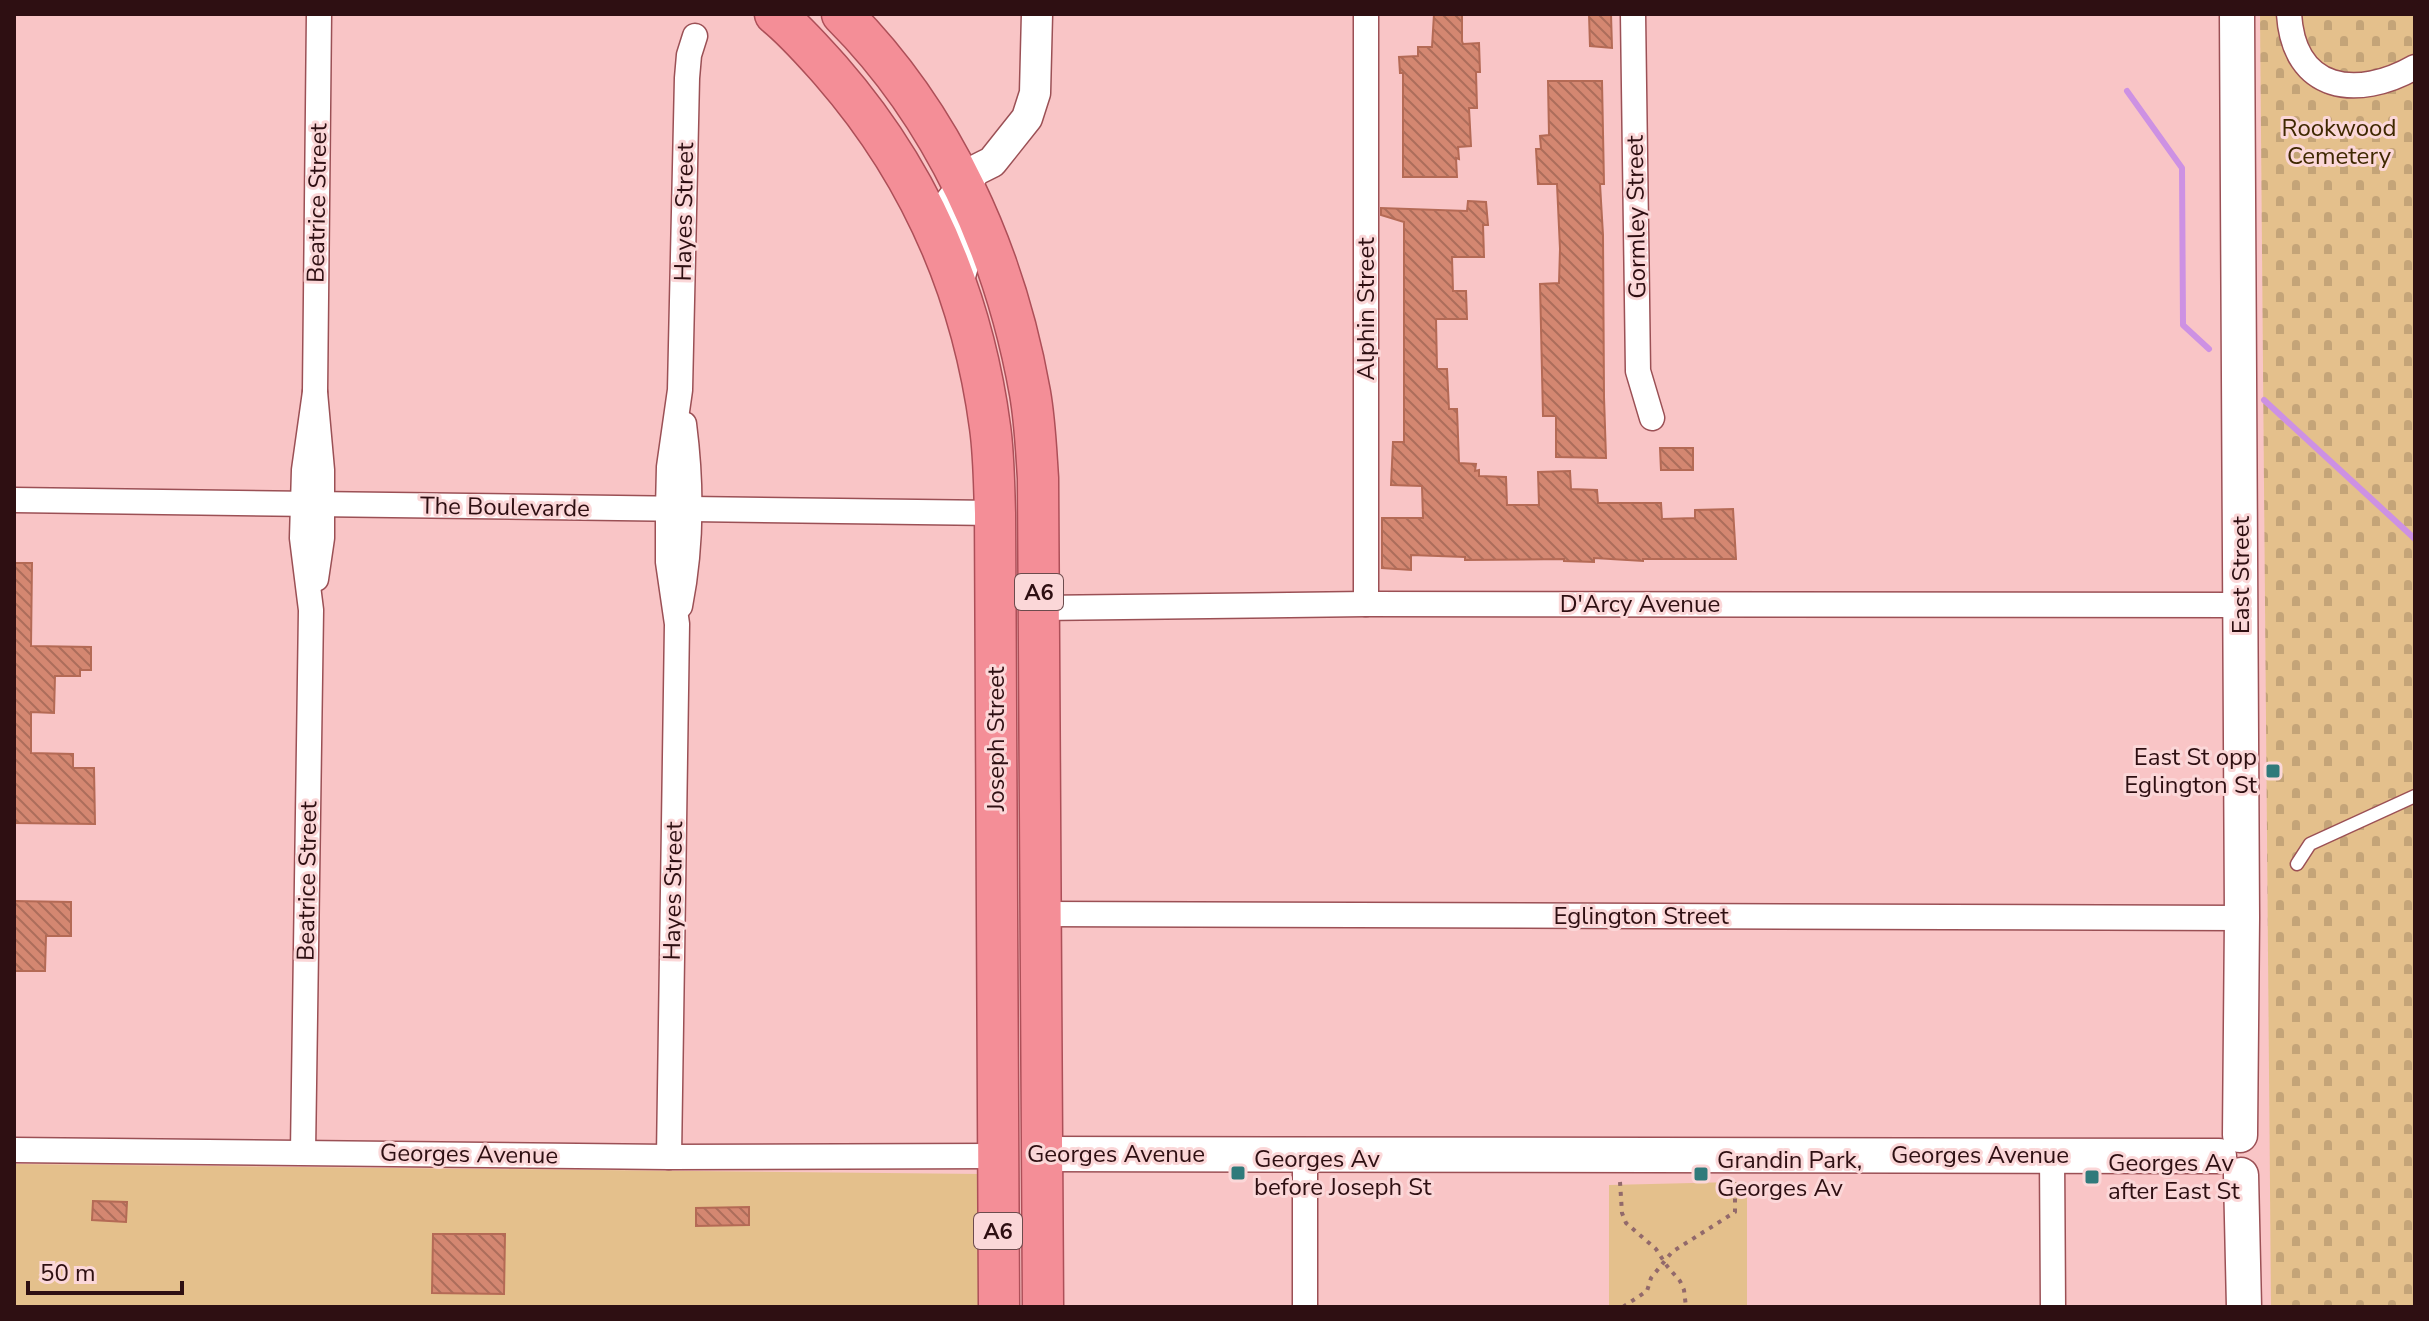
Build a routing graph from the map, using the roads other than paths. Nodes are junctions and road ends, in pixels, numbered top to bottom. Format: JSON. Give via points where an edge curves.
{"nodes":[{"id":1,"x":319,"y":14,"type":"edge"},
{"id":2,"x":775,"y":14,"type":"edge"},
{"id":3,"x":842,"y":14,"type":"edge"},
{"id":4,"x":1366,"y":14,"type":"edge"},
{"id":5,"x":1633,"y":14,"type":"edge"},
{"id":6,"x":2237,"y":14,"type":"edge"},
{"id":7,"x":2289,"y":14,"type":"edge"},
{"id":8,"x":1030,"y":17,"type":"edge"},
{"id":9,"x":695,"y":36,"type":"dead end"},
{"id":10,"x":2415,"y":67,"type":"edge"},
{"id":11,"x":970,"y":177,"type":"junction"},
{"id":12,"x":957,"y":286,"type":"junction"},
{"id":13,"x":1652,"y":418,"type":"dead end"},
{"id":14,"x":14,"y":500,"type":"edge"},
{"id":15,"x":313,"y":504,"type":"junction"},
{"id":16,"x":679,"y":509,"type":"junction"},
{"id":17,"x":995,"y":513,"type":"junction"},
{"id":18,"x":1366,"y":604,"type":"junction"},
{"id":19,"x":2241,"y":605,"type":"junction"},
{"id":20,"x":1039,"y":608,"type":"junction"},
{"id":21,"x":2415,"y":796,"type":"edge"},
{"id":22,"x":2297,"y":864,"type":"dead end"},
{"id":23,"x":1041,"y":914,"type":"junction"},
{"id":24,"x":2242,"y":918,"type":"junction"},
{"id":25,"x":14,"y":1150,"type":"edge"},
{"id":26,"x":303,"y":1152,"type":"junction"},
{"id":27,"x":1305,"y":1153,"type":"junction"},
{"id":28,"x":1042,"y":1154,"type":"junction"},
{"id":29,"x":2052,"y":1155,"type":"junction"},
{"id":30,"x":2233,"y":1155,"type":"junction"},
{"id":31,"x":997,"y":1156,"type":"junction"},
{"id":32,"x":669,"y":1157,"type":"junction"},
{"id":33,"x":999,"y":1307,"type":"edge"},
{"id":34,"x":1043,"y":1307,"type":"edge"},
{"id":35,"x":1305,"y":1307,"type":"edge"},
{"id":36,"x":2053,"y":1307,"type":"edge"},
{"id":37,"x":2244,"y":1307,"type":"edge"}],
"edges":[{"from":1,"to":15,"type":"street","name":"Beatrice Street","via":[[315,392],[304,470]]},
{"from":2,"to":12,"type":"highway","number":"A6","via":[[827,67],[883,138],[927,212]]},
{"from":3,"to":11,"type":"highway","number":"A6"},
{"from":4,"to":18,"type":"street","name":"Alphin Street"},
{"from":5,"to":13,"type":"street","name":"Gormley Street","via":[[1638,371]]},
{"from":6,"to":19,"type":"main road","name":"East Street"},
{"from":7,"to":10,"type":"street","via":[[2303,63],[2333,83],[2373,85]]},
{"from":8,"to":11,"type":"street","via":[[1032,106],[1007,145]]},
{"from":9,"to":16,"type":"street","name":"Hayes Street","via":[[687,78],[680,390],[669,467]]},
{"from":11,"to":12,"type":"street","name":"Joseph Street","via":[[951,201],[965,259]]},
{"from":11,"to":20,"type":"highway","name":"Joseph Street","number":"A6","via":[[1017,330],[1030,394],[1038,478]]},
{"from":12,"to":17,"type":"highway","name":"Joseph Street","number":"A6","via":[[991,430]]},
{"from":14,"to":15,"type":"street","name":"The Boulevarde"},
{"from":15,"to":16,"type":"street","name":"The Boulevarde"},
{"from":15,"to":26,"type":"street","name":"Beatrice Street","via":[[302,538],[311,610]]},
{"from":16,"to":17,"type":"street","name":"The Boulevarde"},
{"from":16,"to":32,"type":"street","name":"Hayes Street","via":[[668,562],[677,624]]},
{"from":17,"to":31,"type":"highway","name":"Joseph Street","number":"A6"},
{"from":18,"to":19,"type":"street","name":"D'Arcy Avenue"},
{"from":18,"to":20,"type":"street","name":"D'Arcy Avenue"},
{"from":19,"to":24,"type":"main road","name":"East Street"},
{"from":20,"to":23,"type":"highway","name":"Joseph Street","number":"A6"},
{"from":21,"to":22,"type":"lane","via":[[2310,844]]},
{"from":23,"to":24,"type":"street","name":"Eglington Street"},
{"from":23,"to":28,"type":"highway","name":"Joseph Street","number":"A6"},
{"from":24,"to":30,"type":"main road","name":"East Street"},
{"from":25,"to":26,"type":"street","name":"Georges Avenue"},
{"from":26,"to":32,"type":"street","name":"Georges Avenue"},
{"from":27,"to":28,"type":"main road","name":"Georges Avenue"},
{"from":27,"to":29,"type":"main road","name":"Georges Avenue"},
{"from":27,"to":35,"type":"street"},
{"from":28,"to":31,"type":"highway","name":"Georges Avenue"},
{"from":28,"to":34,"type":"highway","name":"Joseph Street","number":"A6"},
{"from":29,"to":30,"type":"main road","name":"Georges Avenue"},
{"from":29,"to":36,"type":"street"},
{"from":30,"to":37,"type":"main road","name":"East Street"},
{"from":31,"to":32,"type":"street","name":"Georges Avenue"},
{"from":31,"to":33,"type":"highway","name":"Joseph Street","number":"A6"}]}
